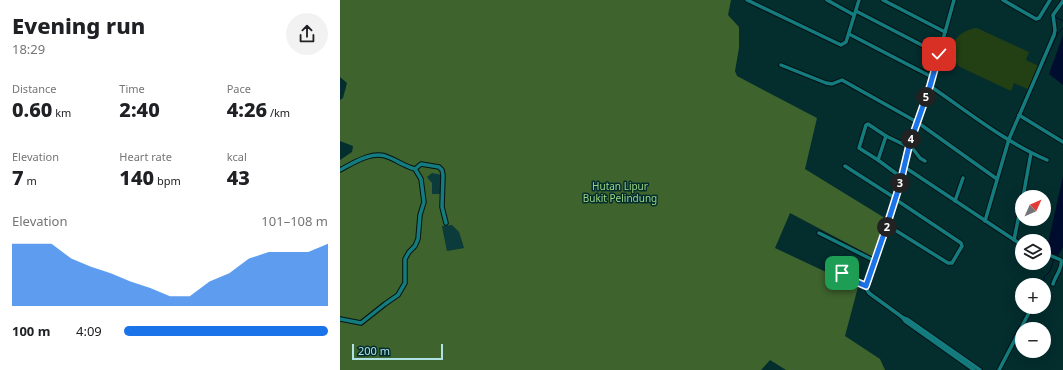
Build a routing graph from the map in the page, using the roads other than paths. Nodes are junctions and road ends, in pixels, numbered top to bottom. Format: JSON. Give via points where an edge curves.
{"nodes":[{"id":1,"x":747,"y":0,"type":"edge"},
{"id":2,"x":827,"y":0,"type":"edge"},
{"id":3,"x":859,"y":0,"type":"edge"},
{"id":4,"x":883,"y":0,"type":"edge"},
{"id":5,"x":954,"y":0,"type":"edge"},
{"id":6,"x":1003,"y":0,"type":"edge"},
{"id":7,"x":1014,"y":0,"type":"edge"},
{"id":8,"x":1050,"y":0,"type":"edge"},
{"id":9,"x":1063,"y":1,"type":"edge"},
{"id":10,"x":1010,"y":4,"type":"junction"},
{"id":11,"x":855,"y":13,"type":"junction"},
{"id":12,"x":945,"y":32,"type":"junction"},
{"id":13,"x":849,"y":34,"type":"junction"},
{"id":14,"x":939,"y":54,"type":"junction"},
{"id":15,"x":781,"y":65,"type":"dead end"},
{"id":16,"x":932,"y":77,"type":"junction"},
{"id":17,"x":930,"y":86,"type":"junction"},
{"id":18,"x":1019,"y":115,"type":"junction"},
{"id":19,"x":917,"y":122,"type":"junction"},
{"id":20,"x":886,"y":136,"type":"junction"},
{"id":21,"x":1009,"y":139,"type":"junction"},
{"id":22,"x":1063,"y":142,"type":"edge"},
{"id":23,"x":909,"y":146,"type":"junction"},
{"id":24,"x":1031,"y":153,"type":"junction"},
{"id":25,"x":878,"y":160,"type":"junction"},
{"id":26,"x":1047,"y":160,"type":"dead end"},
{"id":27,"x":925,"y":161,"type":"dead end"},
{"id":28,"x":845,"y":166,"type":"dead end"},
{"id":29,"x":903,"y":166,"type":"junction"},
{"id":30,"x":414,"y":169,"type":"junction"},
{"id":31,"x":340,"y":170,"type":"edge"},
{"id":32,"x":901,"y":177,"type":"junction"},
{"id":33,"x":963,"y":178,"type":"dead end"},
{"id":34,"x":997,"y":179,"type":"junction"},
{"id":35,"x":1024,"y":190,"type":"edge"},
{"id":36,"x":895,"y":198,"type":"junction"},
{"id":37,"x":955,"y":201,"type":"junction"},
{"id":38,"x":985,"y":221,"type":"junction"},
{"id":39,"x":446,"y":223,"type":"dead end"},
{"id":40,"x":887,"y":225,"type":"junction"},
{"id":41,"x":1017,"y":226,"type":"edge"},
{"id":42,"x":819,"y":233,"type":"dead end"},
{"id":43,"x":1014,"y":240,"type":"joint"},
{"id":44,"x":1051,"y":256,"type":"edge"},
{"id":45,"x":875,"y":262,"type":"junction"},
{"id":46,"x":830,"y":265,"type":"dead end"},
{"id":47,"x":1053,"y":284,"type":"dead end"},
{"id":48,"x":866,"y":286,"type":"junction"},
{"id":49,"x":1028,"y":314,"type":"edge"},
{"id":50,"x":902,"y":317,"type":"junction"},
{"id":51,"x":340,"y":319,"type":"edge"},
{"id":52,"x":974,"y":370,"type":"edge"},
{"id":53,"x":980,"y":370,"type":"edge"},
{"id":54,"x":999,"y":370,"type":"edge"}],
"edges":[{"from":1,"to":13,"type":"street","via":[[841,45],[846,42]]},
{"from":2,"to":11,"type":"street"},
{"from":3,"to":11,"type":"street"},
{"from":4,"to":12,"type":"street"},
{"from":5,"to":12,"type":"street"},
{"from":6,"to":10,"type":"street"},
{"from":7,"to":10,"type":"street"},
{"from":8,"to":10,"type":"street","via":[[1036,19]]},
{"from":9,"to":18,"type":"street","via":[[1053,14],[1054,35]]},
{"from":11,"to":13,"type":"street"},
{"from":11,"to":14,"type":"street"},
{"from":12,"to":14,"type":"street"},
{"from":13,"to":16,"type":"street"},
{"from":14,"to":16,"type":"street"},
{"from":15,"to":19,"type":"street","via":[[826,83],[832,84],[842,80]]},
{"from":16,"to":17,"type":"street"},
{"from":17,"to":19,"type":"street"},
{"from":17,"to":21,"type":"street"},
{"from":18,"to":21,"type":"street"},
{"from":18,"to":22,"type":"street"},
{"from":19,"to":23,"type":"street"},
{"from":19,"to":34,"type":"street"},
{"from":20,"to":23,"type":"street"},
{"from":20,"to":25,"type":"street"},
{"from":20,"to":25,"type":"street","via":[[866,124],[859,148]]},
{"from":21,"to":24,"type":"street"},
{"from":21,"to":34,"type":"street"},
{"from":23,"to":27,"type":"street"},
{"from":23,"to":29,"type":"street"},
{"from":24,"to":26,"type":"street"},
{"from":24,"to":35,"type":"street"},
{"from":25,"to":32,"type":"street"},
{"from":28,"to":36,"type":"street"},
{"from":29,"to":32,"type":"street"},
{"from":29,"to":37,"type":"street"},
{"from":30,"to":31,"type":"street","via":[[401,165],[387,156],[371,156]]},
{"from":30,"to":39,"type":"street","via":[[421,164],[439,167],[442,170],[442,207]]},
{"from":30,"to":51,"type":"street","via":[[421,179],[424,202],[418,239],[404,259],[405,283],[398,295],[361,323]]},
{"from":32,"to":36,"type":"street"},
{"from":33,"to":37,"type":"street"},
{"from":34,"to":38,"type":"street"},
{"from":36,"to":40,"type":"street"},
{"from":36,"to":40,"type":"street","via":[[962,246],[948,263]]},
{"from":37,"to":38,"type":"street"},
{"from":38,"to":43,"type":"street"},
{"from":40,"to":45,"type":"street"},
{"from":41,"to":43,"type":"street"},
{"from":42,"to":45,"type":"street"},
{"from":44,"to":47,"type":"street","via":[[1061,260],[1062,266]]},
{"from":45,"to":48,"type":"street"},
{"from":46,"to":48,"type":"street","via":[[850,279]]},
{"from":48,"to":50,"type":"street","via":[[869,293]]},
{"from":49,"to":54,"type":"street"},
{"from":50,"to":52,"type":"street"},
{"from":50,"to":53,"type":"street"}]}
